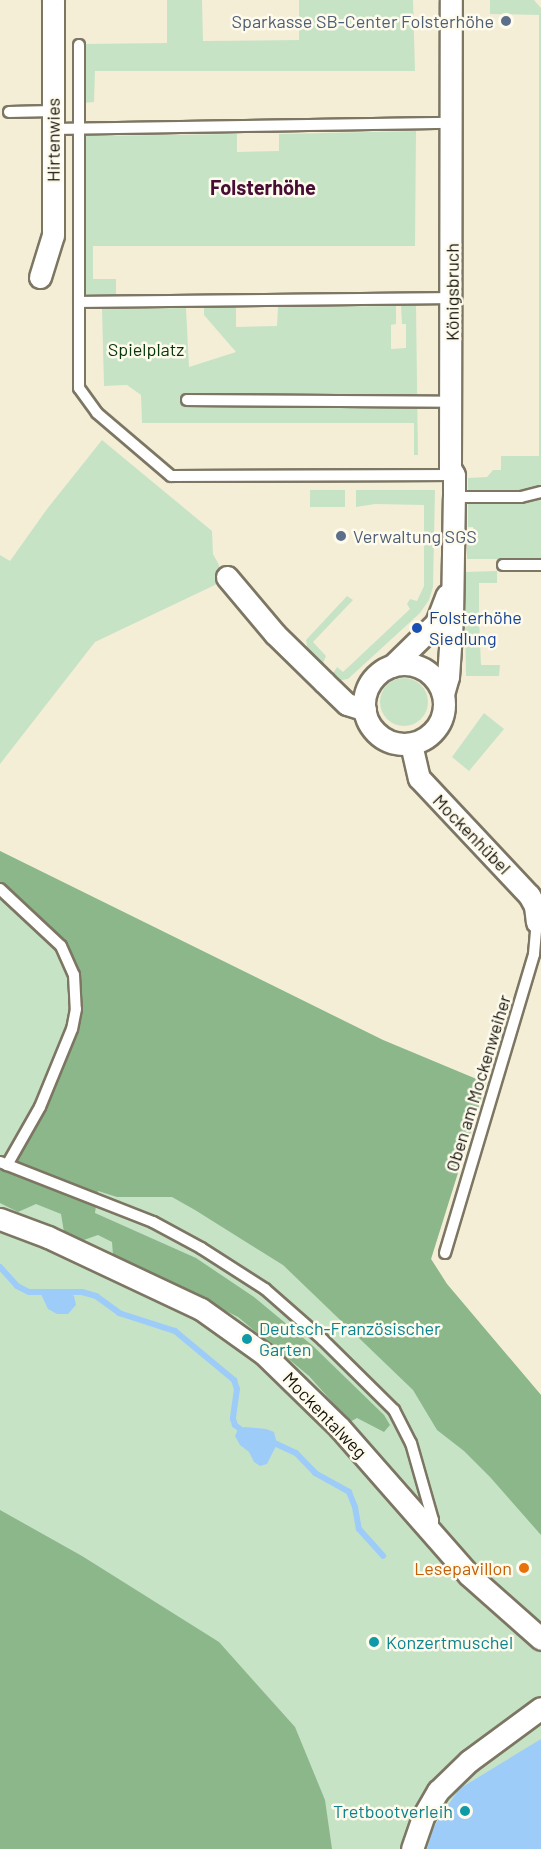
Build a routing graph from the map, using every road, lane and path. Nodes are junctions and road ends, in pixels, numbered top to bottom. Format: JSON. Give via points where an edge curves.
{"nodes":[{"id":1,"x":53,"y":0,"type":"edge"},
{"id":2,"x":451,"y":0,"type":"edge"},
{"id":3,"x":79,"y":45,"type":"dead end"},
{"id":4,"x":9,"y":112,"type":"dead end"},
{"id":5,"x":53,"y":120,"type":"junction"},
{"id":6,"x":452,"y":123,"type":"junction"},
{"id":7,"x":80,"y":129,"type":"junction"},
{"id":8,"x":40,"y":277,"type":"dead end"},
{"id":9,"x":452,"y":298,"type":"junction"},
{"id":10,"x":80,"y":302,"type":"junction"},
{"id":11,"x":187,"y":400,"type":"dead end"},
{"id":12,"x":450,"y":402,"type":"junction"},
{"id":13,"x":454,"y":475,"type":"junction"},
{"id":14,"x":541,"y":492,"type":"edge"},
{"id":15,"x":454,"y":497,"type":"junction"},
{"id":16,"x":503,"y":565,"type":"dead end"},
{"id":17,"x":541,"y":565,"type":"edge"},
{"id":18,"x":227,"y":577,"type":"dead end"},
{"id":19,"x":452,"y":584,"type":"junction"},
{"id":20,"x":392,"y":666,"type":"junction"},
{"id":21,"x":443,"y":693,"type":"junction"},
{"id":22,"x":365,"y":710,"type":"junction"},
{"id":23,"x":411,"y":744,"type":"junction"},
{"id":24,"x":0,"y":889,"type":"edge"},
{"id":25,"x":537,"y":922,"type":"joint"},
{"id":26,"x":3,"y":1164,"type":"edge"},
{"id":27,"x":0,"y":1219,"type":"edge"},
{"id":28,"x":444,"y":1253,"type":"dead end"},
{"id":29,"x":434,"y":1535,"type":"junction"},
{"id":30,"x":541,"y":1639,"type":"edge"},
{"id":31,"x":541,"y":1708,"type":"edge"},
{"id":32,"x":412,"y":1849,"type":"edge"}],
"edges":[{"from":1,"to":5,"type":"street","name":"Hirtenwies"},
{"from":2,"to":6,"type":"street","name":"Königsbruch"},
{"from":3,"to":7,"type":"lane"},
{"from":4,"to":5,"type":"lane"},
{"from":5,"to":7,"type":"lane"},
{"from":5,"to":8,"type":"street","name":"Hirtenwies","via":[[53,235]]},
{"from":6,"to":7,"type":"lane"},
{"from":6,"to":9,"type":"street","name":"Königsbruch"},
{"from":7,"to":10,"type":"lane"},
{"from":9,"to":10,"type":"lane"},
{"from":9,"to":12,"type":"street","name":"Königsbruch"},
{"from":10,"to":13,"type":"lane","via":[[80,388],[97,413],[171,476]]},
{"from":11,"to":12,"type":"lane"},
{"from":12,"to":13,"type":"street","name":"Königsbruch","via":[[450,468]]},
{"from":13,"to":15,"type":"street","name":"Königsbruch"},
{"from":14,"to":15,"type":"lane","via":[[521,497]]},
{"from":15,"to":19,"type":"street","name":"Königsbruch"},
{"from":16,"to":17,"type":"lane"},
{"from":18,"to":22,"type":"street","via":[[275,634],[324,682],[347,704]]},
{"from":19,"to":20,"type":"street","name":"Königsbruch","via":[[436,623]]},
{"from":19,"to":21,"type":"street","name":"Königsbruch","via":[[448,677]]},
{"from":20,"to":21,"type":"street","via":[[420,667],[435,677]]},
{"from":20,"to":22,"type":"street","name":"Königsbruch","via":[[374,678],[364,698]]},
{"from":21,"to":23,"type":"street","name":"Königsbruch","via":[[441,721],[423,740]]},
{"from":22,"to":23,"type":"street","via":[[376,732],[392,742]]},
{"from":23,"to":25,"type":"street","name":"Mockenhübel","via":[[419,778],[529,895]]},
{"from":24,"to":26,"type":"lane","via":[[61,946],[74,975],[76,1009],[72,1029],[40,1107]]},
{"from":25,"to":28,"type":"lane","name":"Oben am Mockenweiher","via":[[532,962]]},
{"from":26,"to":29,"type":"lane","via":[[153,1222],[265,1289],[394,1410],[420,1471]]},
{"from":27,"to":29,"type":"street","name":"Mockentalweg","via":[[77,1250],[201,1309],[230,1329],[297,1384]]},
{"from":29,"to":30,"type":"street","name":"Mockentalweg","via":[[470,1575]]},
{"from":31,"to":32,"type":"street","via":[[469,1761],[438,1791]]}]}
